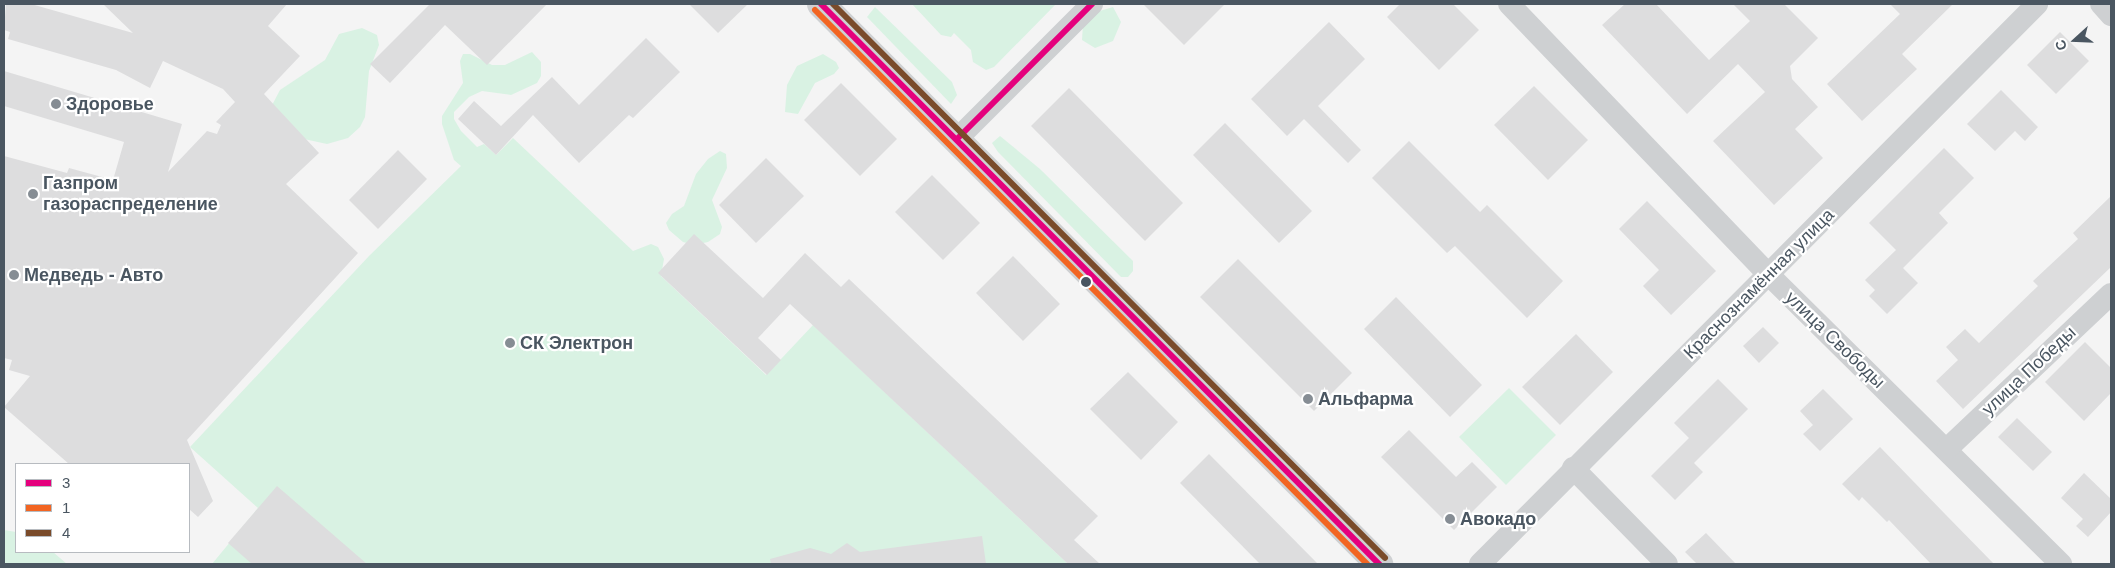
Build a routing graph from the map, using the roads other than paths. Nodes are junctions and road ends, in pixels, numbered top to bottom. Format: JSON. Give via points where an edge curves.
{"nodes":[{"id":1,"x":821,"y":4,"type":"edge"},
{"id":2,"x":1092,"y":4,"type":"edge"},
{"id":3,"x":1509,"y":4,"type":"edge"},
{"id":4,"x":2037,"y":4,"type":"edge"},
{"id":5,"x":2101,"y":4,"type":"edge"},
{"id":6,"x":2111,"y":15,"type":"edge"},
{"id":7,"x":957,"y":139,"type":"junction"},
{"id":8,"x":1769,"y":275,"type":"junction"},
{"id":9,"x":2111,"y":294,"type":"edge"},
{"id":10,"x":1948,"y":448,"type":"junction"},
{"id":11,"x":1573,"y":468,"type":"junction"},
{"id":12,"x":1380,"y":564,"type":"edge"},
{"id":13,"x":1480,"y":564,"type":"edge"},
{"id":14,"x":1667,"y":564,"type":"edge"},
{"id":15,"x":2061,"y":564,"type":"edge"}],
"edges":[{"from":1,"to":7,"type":"street"},
{"from":2,"to":7,"type":"street"},
{"from":3,"to":8,"type":"street","name":"улица Свободы"},
{"from":4,"to":8,"type":"street","name":"Краснознамённая улица"},
{"from":5,"to":6,"type":"street"},
{"from":7,"to":12,"type":"street"},
{"from":8,"to":10,"type":"street","name":"улица Свободы"},
{"from":8,"to":11,"type":"street","name":"Краснознамённая улица"},
{"from":9,"to":10,"type":"street","name":"улица Победы"},
{"from":10,"to":15,"type":"street","name":"улица Свободы"},
{"from":11,"to":13,"type":"street","name":"Краснознамённая улица"},
{"from":11,"to":14,"type":"street"}]}
